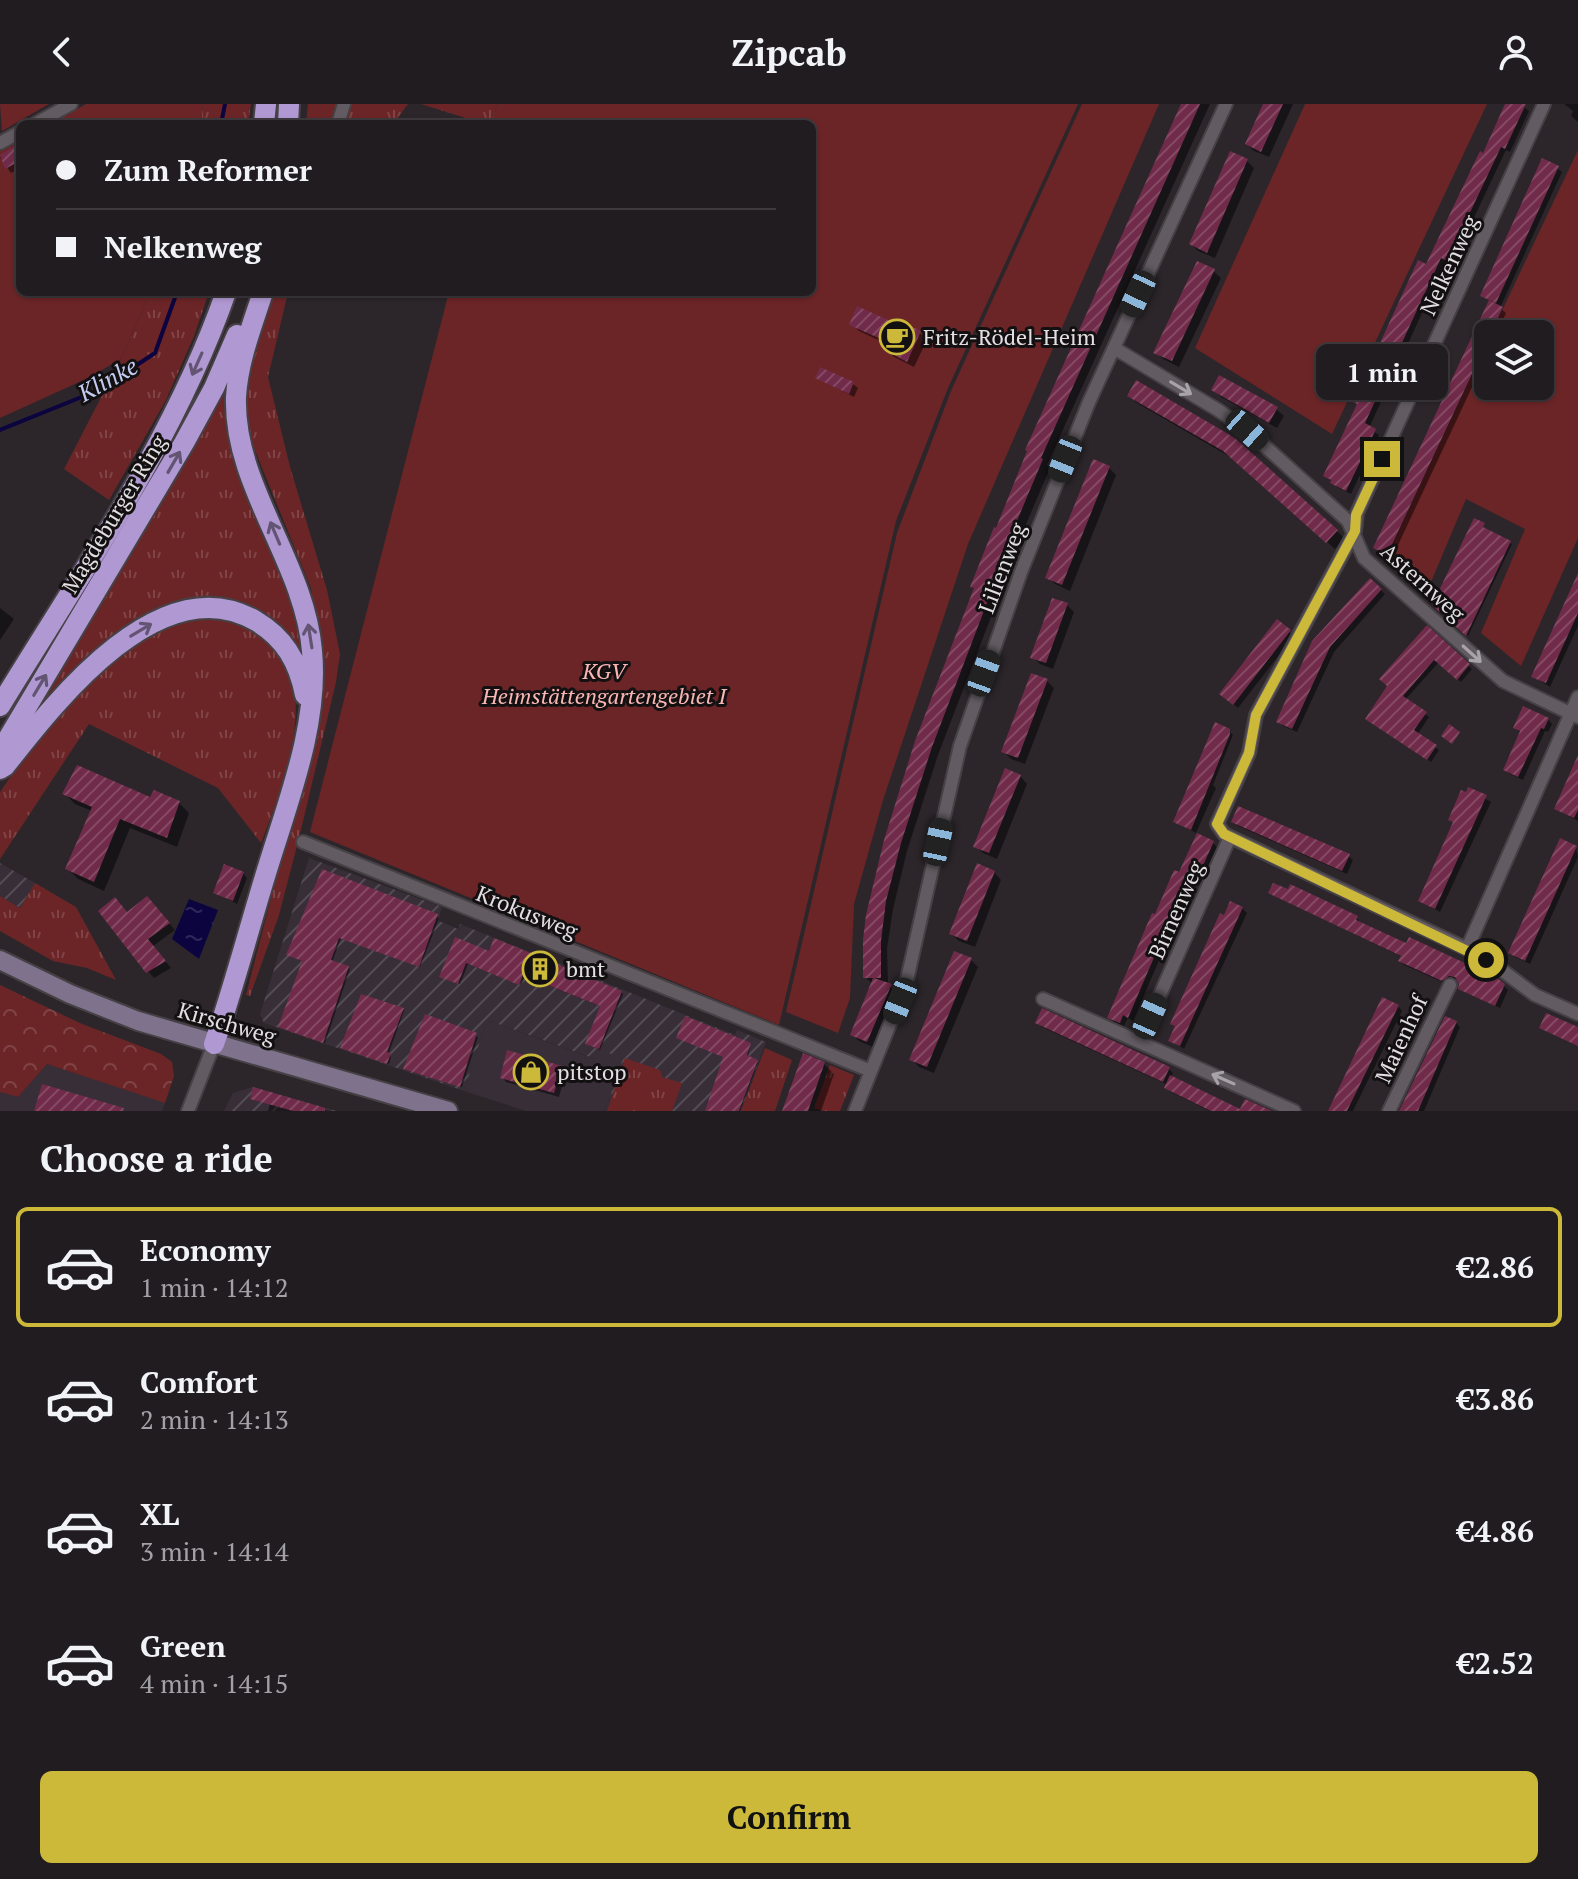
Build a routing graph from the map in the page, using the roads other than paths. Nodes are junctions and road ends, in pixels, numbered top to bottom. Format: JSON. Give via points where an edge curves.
{"nodes":[{"id":1,"x":71,"y":104,"type":"edge"},
{"id":2,"x":1226,"y":104,"type":"edge"},
{"id":3,"x":1544,"y":104,"type":"edge"},
{"id":4,"x":42,"y":120,"type":"edge"},
{"id":5,"x":224,"y":296,"type":"edge"},
{"id":6,"x":251,"y":296,"type":"edge"},
{"id":7,"x":262,"y":296,"type":"edge"},
{"id":8,"x":1114,"y":348,"type":"junction"},
{"id":9,"x":1355,"y":531,"type":"junction"},
{"id":10,"x":1578,"y":697,"type":"edge"},
{"id":11,"x":0,"y":706,"type":"edge"},
{"id":12,"x":1574,"y":715,"type":"edge"},
{"id":13,"x":307,"y":723,"type":"junction"},
{"id":14,"x":0,"y":752,"type":"edge"},
{"id":15,"x":0,"y":769,"type":"edge"},
{"id":16,"x":1230,"y":837,"type":"junction"},
{"id":17,"x":303,"y":842,"type":"dead end"},
{"id":18,"x":1467,"y":949,"type":"junction"},
{"id":19,"x":0,"y":960,"type":"edge"},
{"id":20,"x":1450,"y":985,"type":"dead end"},
{"id":21,"x":1043,"y":999,"type":"dead end"},
{"id":22,"x":1578,"y":1014,"type":"edge"},
{"id":23,"x":1139,"y":1042,"type":"junction"},
{"id":24,"x":214,"y":1044,"type":"junction"},
{"id":25,"x":871,"y":1071,"type":"junction"},
{"id":26,"x":188,"y":1111,"type":"edge"},
{"id":27,"x":448,"y":1111,"type":"edge"},
{"id":28,"x":855,"y":1111,"type":"edge"},
{"id":29,"x":1294,"y":1111,"type":"edge"},
{"id":30,"x":1389,"y":1111,"type":"edge"}],
"edges":[{"from":1,"to":4,"type":"street"},
{"from":2,"to":8,"type":"street","name":"Lilienweg"},
{"from":3,"to":9,"type":"street","name":"Nelkenweg","via":[[1356,515]]},
{"from":5,"to":11,"type":"highway","name":"Magdeburger Ring","one_way":true,"via":[[163,434]]},
{"from":14,"to":6,"type":"highway","name":"Magdeburger Ring","one_way":true,"via":[[192,429],[229,355]]},
{"from":13,"to":7,"type":"highway","one_way":true,"via":[[313,672],[309,626],[250,471],[237,418],[237,381]]},
{"from":8,"to":9,"type":"street","name":"Asternweg","one_way":true,"via":[[1247,430]]},
{"from":8,"to":25,"type":"street","name":"Lilienweg","via":[[1054,487],[971,710],[906,984]]},
{"from":9,"to":12,"type":"street","name":"Asternweg","one_way":true,"via":[[1364,558],[1500,679]]},
{"from":9,"to":16,"type":"street","name":"Nelkenweg","via":[[1254,719],[1249,753],[1217,822]]},
{"from":10,"to":12,"type":"street"},
{"from":12,"to":18,"type":"street"},
{"from":15,"to":13,"type":"highway","one_way":true,"via":[[71,689],[118,646],[155,622],[192,609],[237,612],[280,640],[298,666]]},
{"from":13,"to":24,"type":"highway"},
{"from":16,"to":18,"type":"street"},
{"from":16,"to":23,"type":"street","name":"Birnenweg"},
{"from":17,"to":25,"type":"street","name":"Krokusweg"},
{"from":18,"to":22,"type":"street","via":[[1531,992]]},
{"from":19,"to":24,"type":"main road","name":"Kirschweg","via":[[119,1014]]},
{"from":20,"to":30,"type":"street","name":"Maienhof"},
{"from":21,"to":23,"type":"street"},
{"from":29,"to":23,"type":"street","one_way":true},
{"from":24,"to":26,"type":"street"},
{"from":24,"to":27,"type":"main road","name":"Kirschweg"},
{"from":25,"to":28,"type":"street","name":"Lilienweg"}]}
